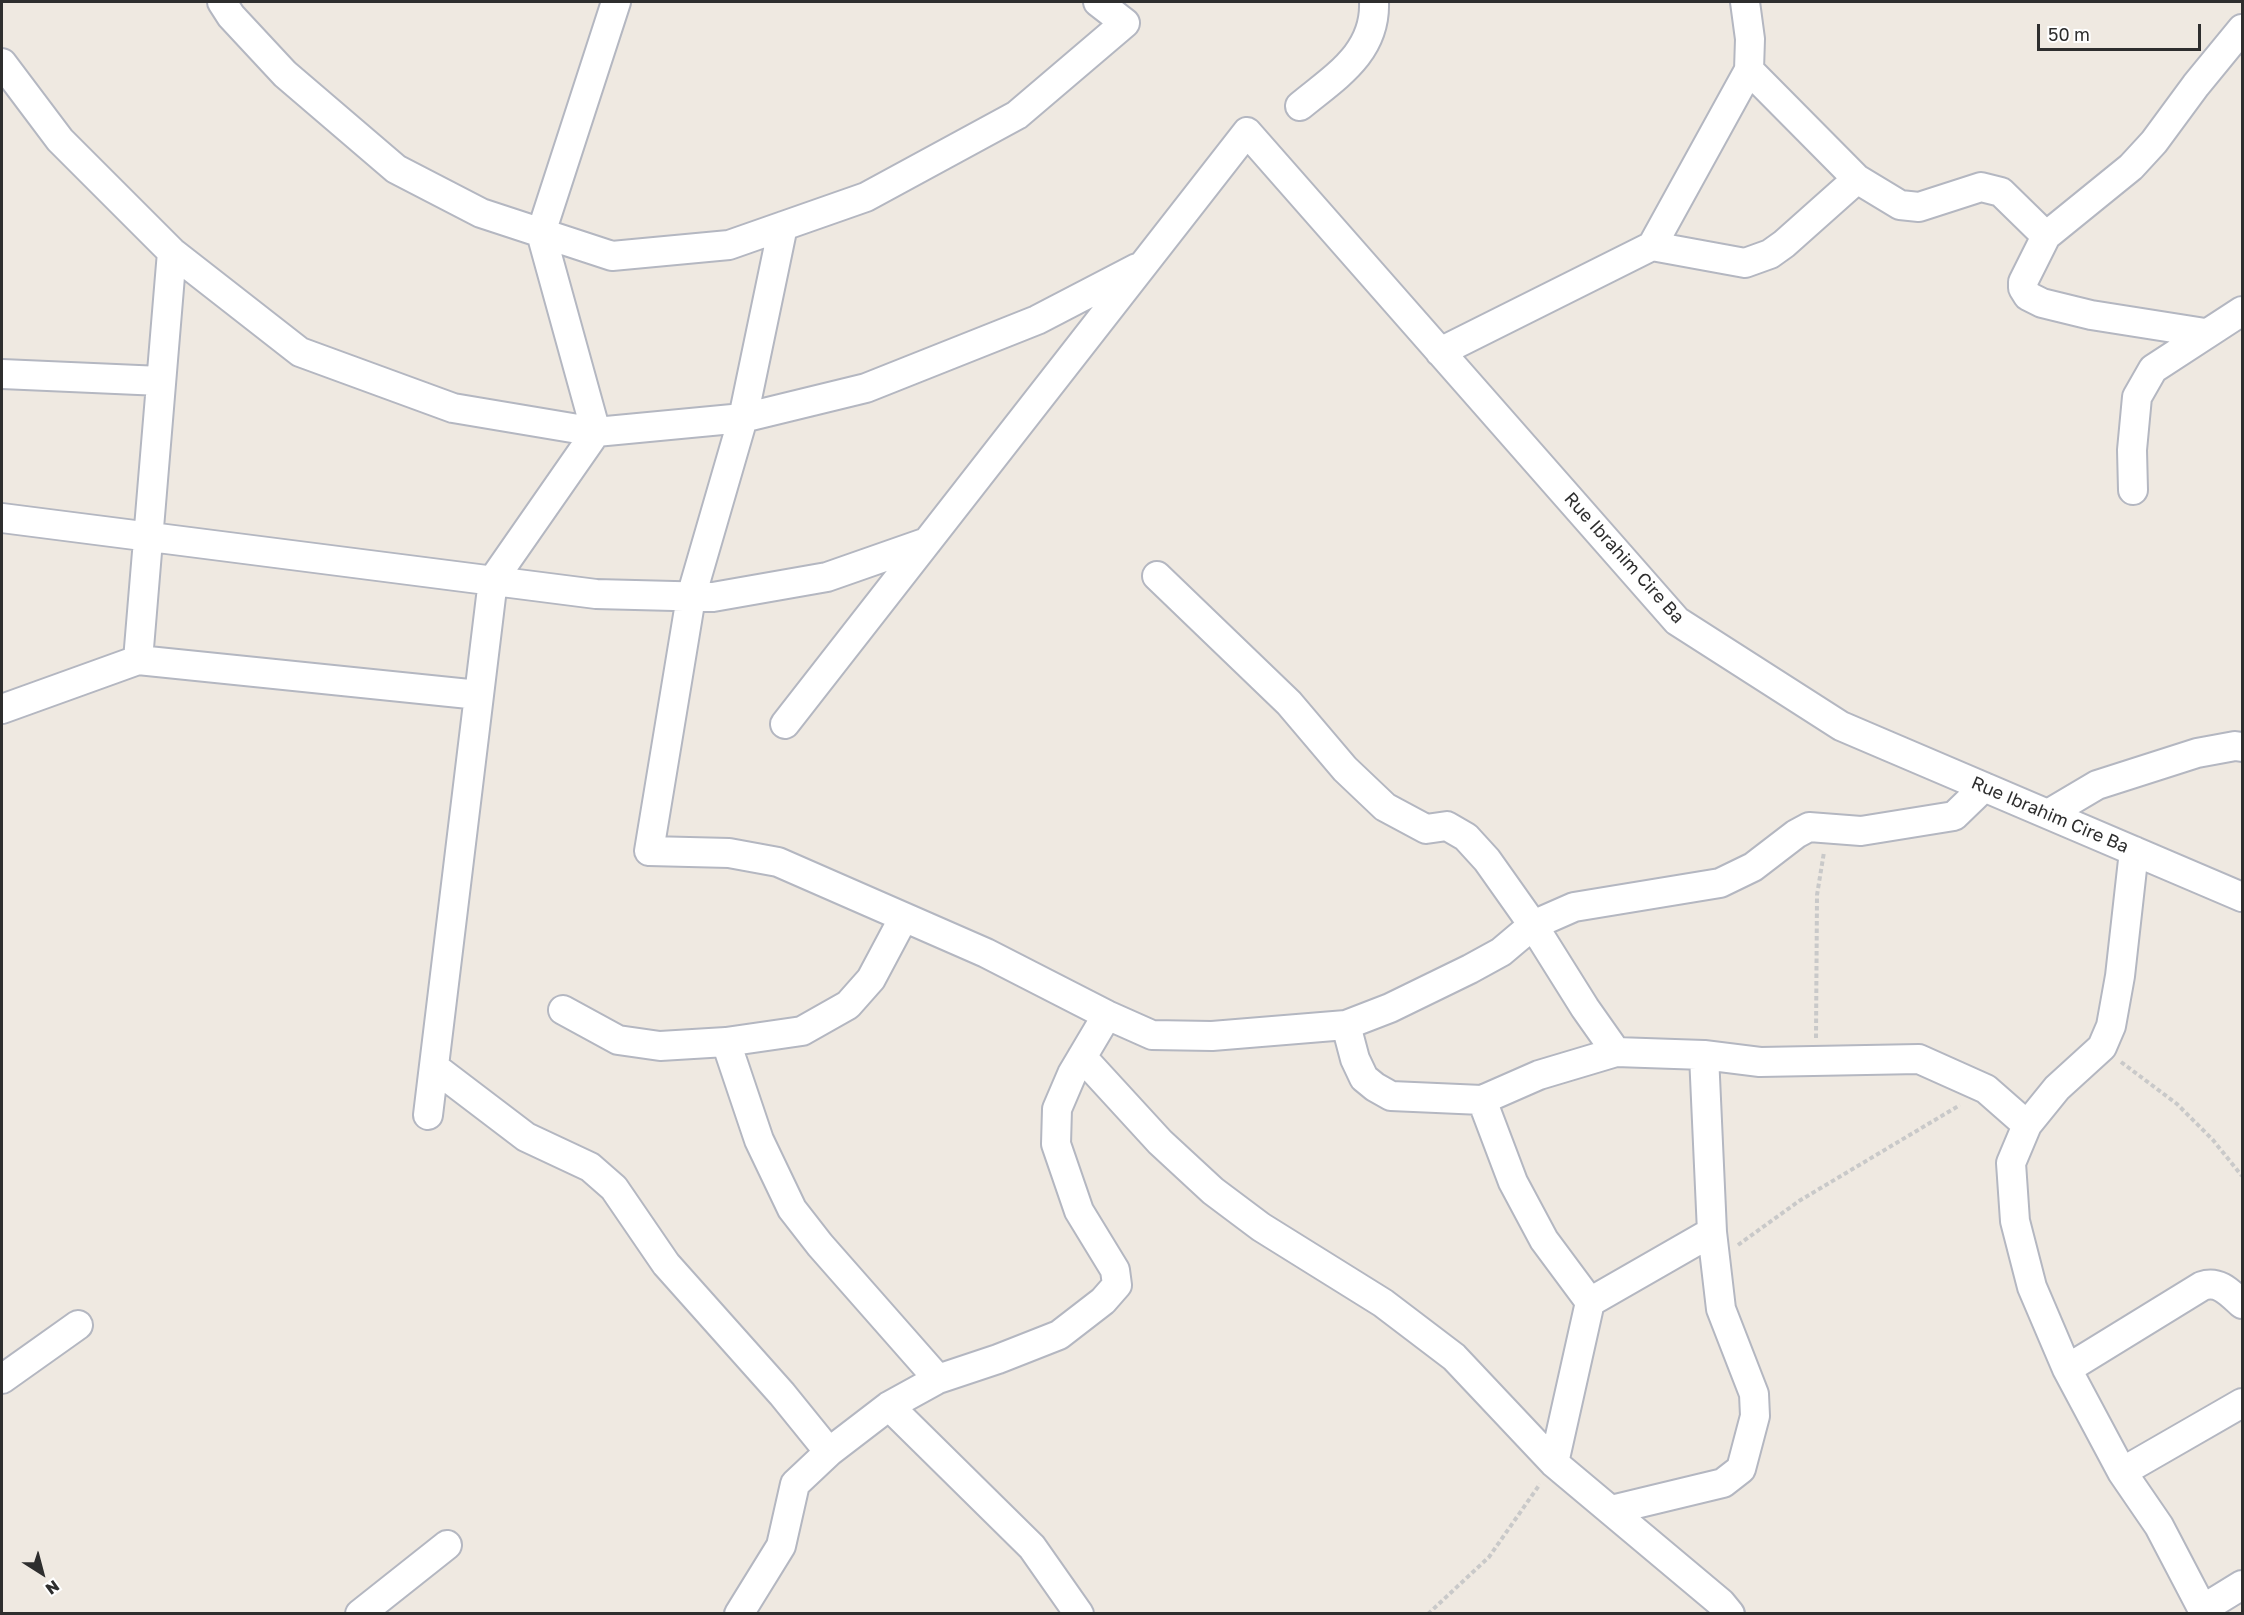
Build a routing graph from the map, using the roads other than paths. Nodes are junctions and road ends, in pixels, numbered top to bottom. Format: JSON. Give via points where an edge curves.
{"nodes":[{"id":1,"x":222,"y":2,"type":"edge"},
{"id":2,"x":616,"y":2,"type":"edge"},
{"id":3,"x":1098,"y":2,"type":"edge"},
{"id":4,"x":1374,"y":2,"type":"edge"},
{"id":5,"x":1745,"y":2,"type":"edge"},
{"id":6,"x":2242,"y":29,"type":"edge"},
{"id":7,"x":2,"y":63,"type":"edge"},
{"id":8,"x":1749,"y":70,"type":"junction"},
{"id":9,"x":1300,"y":106,"type":"dead end"},
{"id":10,"x":1857,"y":178,"type":"junction"},
{"id":11,"x":783,"y":226,"type":"junction"},
{"id":12,"x":541,"y":233,"type":"junction"},
{"id":13,"x":2046,"y":237,"type":"junction"},
{"id":14,"x":1652,"y":246,"type":"junction"},
{"id":15,"x":172,"y":252,"type":"junction"},
{"id":16,"x":1144,"y":264,"type":"junction"},
{"id":17,"x":2242,"y":310,"type":"edge"},
{"id":18,"x":2205,"y":333,"type":"junction"},
{"id":19,"x":1440,"y":352,"type":"junction"},
{"id":20,"x":2,"y":374,"type":"edge"},
{"id":21,"x":161,"y":381,"type":"junction"},
{"id":22,"x":743,"y":418,"type":"junction"},
{"id":23,"x":596,"y":432,"type":"junction"},
{"id":24,"x":2133,"y":490,"type":"dead end"},
{"id":25,"x":2,"y":518,"type":"edge"},
{"id":26,"x":148,"y":536,"type":"junction"},
{"id":27,"x":927,"y":542,"type":"junction"},
{"id":28,"x":1157,"y":576,"type":"dead end"},
{"id":29,"x":493,"y":580,"type":"junction"},
{"id":30,"x":691,"y":597,"type":"junction"},
{"id":31,"x":138,"y":660,"type":"junction"},
{"id":32,"x":479,"y":695,"type":"junction"},
{"id":33,"x":2,"y":709,"type":"edge"},
{"id":34,"x":785,"y":724,"type":"dead end"},
{"id":35,"x":2242,"y":747,"type":"edge"},
{"id":36,"x":1984,"y":788,"type":"junction"},
{"id":37,"x":2048,"y":814,"type":"junction"},
{"id":38,"x":2134,"y":851,"type":"junction"},
{"id":39,"x":2242,"y":897,"type":"edge"},
{"id":40,"x":904,"y":917,"type":"junction"},
{"id":41,"x":1533,"y":925,"type":"junction"},
{"id":42,"x":562,"y":1010,"type":"dead end"},
{"id":43,"x":1107,"y":1015,"type":"junction"},
{"id":44,"x":1346,"y":1025,"type":"junction"},
{"id":45,"x":726,"y":1042,"type":"junction"},
{"id":46,"x":1616,"y":1052,"type":"junction"},
{"id":47,"x":1704,"y":1055,"type":"junction"},
{"id":48,"x":1082,"y":1057,"type":"junction"},
{"id":49,"x":434,"y":1067,"type":"junction"},
{"id":50,"x":1482,"y":1100,"type":"junction"},
{"id":51,"x":428,"y":1115,"type":"dead end"},
{"id":52,"x":2027,"y":1125,"type":"junction"},
{"id":53,"x":1712,"y":1232,"type":"junction"},
{"id":54,"x":1590,"y":1302,"type":"junction"},
{"id":55,"x":2242,"y":1304,"type":"edge"},
{"id":56,"x":78,"y":1325,"type":"dead end"},
{"id":57,"x":2067,"y":1369,"type":"junction"},
{"id":58,"x":2,"y":1379,"type":"edge"},
{"id":59,"x":938,"y":1379,"type":"junction"},
{"id":60,"x":2242,"y":1403,"type":"edge"},
{"id":61,"x":889,"y":1406,"type":"junction"},
{"id":62,"x":829,"y":1452,"type":"junction"},
{"id":63,"x":1554,"y":1463,"type":"junction"},
{"id":64,"x":2122,"y":1472,"type":"junction"},
{"id":65,"x":1611,"y":1510,"type":"junction"},
{"id":66,"x":447,"y":1545,"type":"dead end"},
{"id":67,"x":2242,"y":1585,"type":"edge"},
{"id":68,"x":2204,"y":1611,"type":"edge"},
{"id":69,"x":360,"y":1614,"type":"edge"},
{"id":70,"x":739,"y":1614,"type":"edge"},
{"id":71,"x":1079,"y":1614,"type":"edge"},
{"id":72,"x":1730,"y":1614,"type":"edge"}],
"edges":[{"from":1,"to":12,"type":"street","via":[[285,74],[396,169],[481,213]]},
{"from":2,"to":12,"type":"street"},
{"from":3,"to":11,"type":"street","via":[[1125,23],[1017,115],[866,197]]},
{"from":4,"to":9,"type":"street","via":[[1369,35],[1353,63]]},
{"from":5,"to":8,"type":"street"},
{"from":6,"to":13,"type":"street","via":[[2131,167]]},
{"from":7,"to":15,"type":"street","via":[[60,140]]},
{"from":8,"to":10,"type":"street"},
{"from":8,"to":14,"type":"street"},
{"from":10,"to":13,"type":"street","via":[[1900,205],[1918,207],[1982,187],[2001,192]]},
{"from":10,"to":14,"type":"street","via":[[1784,244],[1770,254],[1744,263]]},
{"from":11,"to":12,"type":"street","via":[[729,245],[612,256]]},
{"from":11,"to":22,"type":"street"},
{"from":12,"to":23,"type":"street"},
{"from":13,"to":18,"type":"street","via":[[2023,282],[2028,296],[2091,315]]},
{"from":14,"to":19,"type":"street"},
{"from":15,"to":21,"type":"street"},
{"from":15,"to":23,"type":"street","via":[[300,352],[453,408]]},
{"from":16,"to":19,"type":"street","name":"Rue Ibrahim Cire Ba","via":[[1247,132]]},
{"from":16,"to":22,"type":"street","via":[[1037,320],[866,388]]},
{"from":16,"to":27,"type":"street"},
{"from":17,"to":18,"type":"street"},
{"from":18,"to":24,"type":"street","via":[[2153,369],[2137,397]]},
{"from":19,"to":36,"type":"street","name":"Rue Ibrahim Cire Ba","via":[[1677,621],[1841,726]]},
{"from":20,"to":21,"type":"street"},
{"from":21,"to":26,"type":"street"},
{"from":22,"to":23,"type":"street"},
{"from":22,"to":30,"type":"street"},
{"from":23,"to":29,"type":"street"},
{"from":25,"to":26,"type":"street"},
{"from":26,"to":29,"type":"street"},
{"from":26,"to":31,"type":"street"},
{"from":27,"to":30,"type":"street","via":[[827,577],[713,597]]},
{"from":27,"to":34,"type":"street"},
{"from":28,"to":41,"type":"street","via":[[1289,703],[1345,769],[1385,807],[1426,829],[1448,826],[1466,837]]},
{"from":29,"to":30,"type":"street","via":[[596,594]]},
{"from":29,"to":32,"type":"street"},
{"from":30,"to":40,"type":"street","via":[[649,851],[729,853],[778,862]]},
{"from":31,"to":32,"type":"street"},
{"from":31,"to":33,"type":"street"},
{"from":32,"to":49,"type":"street"},
{"from":35,"to":37,"type":"street","via":[[2197,753],[2097,785]]},
{"from":36,"to":37,"type":"street","name":"Rue Ibrahim Cire Ba"},
{"from":36,"to":41,"type":"street","via":[[1954,816],[1861,831],[1809,827],[1753,867],[1720,883],[1574,907]]},
{"from":37,"to":38,"type":"street","name":"Rue Ibrahim Cire Ba"},
{"from":38,"to":39,"type":"street","name":"Rue Ibrahim Cire Ba"},
{"from":38,"to":52,"type":"street","via":[[2111,1026],[2102,1047],[2057,1088]]},
{"from":40,"to":43,"type":"street","via":[[986,953]]},
{"from":40,"to":45,"type":"street","via":[[871,979],[848,1005],[802,1031]]},
{"from":41,"to":44,"type":"street","via":[[1501,952],[1390,1008]]},
{"from":41,"to":46,"type":"street"},
{"from":42,"to":45,"type":"street","via":[[618,1040],[660,1046]]},
{"from":43,"to":44,"type":"street","via":[[1152,1035],[1212,1036]]},
{"from":43,"to":48,"type":"street"},
{"from":44,"to":50,"type":"street","via":[[1364,1078],[1391,1096]]},
{"from":45,"to":59,"type":"street","via":[[759,1140],[792,1209]]},
{"from":46,"to":47,"type":"street"},
{"from":46,"to":50,"type":"street","via":[[1539,1075]]},
{"from":47,"to":52,"type":"street","via":[[1760,1062],[1919,1059],[1986,1089]]},
{"from":47,"to":53,"type":"street"},
{"from":48,"to":59,"type":"street","via":[[1057,1109],[1056,1144],[1079,1211],[1115,1270],[1117,1285],[1059,1335]]},
{"from":48,"to":63,"type":"street","via":[[1160,1142],[1213,1191],[1261,1227],[1383,1303],[1454,1357]]},
{"from":49,"to":51,"type":"street"},
{"from":49,"to":62,"type":"street","via":[[526,1137],[590,1167],[614,1188],[666,1264]]},
{"from":50,"to":54,"type":"street","via":[[1512,1182],[1544,1240]]},
{"from":52,"to":57,"type":"street","via":[[2011,1163],[2015,1221],[2032,1287]]},
{"from":53,"to":54,"type":"street"},
{"from":53,"to":65,"type":"street","via":[[1721,1309],[1754,1394],[1755,1416],[1741,1469],[1722,1484]]},
{"from":54,"to":63,"type":"street"},
{"from":55,"to":57,"type":"street","via":[[2221,1286],[2202,1286]]},
{"from":56,"to":58,"type":"street"},
{"from":57,"to":64,"type":"street"},
{"from":59,"to":61,"type":"street"},
{"from":60,"to":64,"type":"street"},
{"from":61,"to":62,"type":"street"},
{"from":61,"to":71,"type":"street","via":[[1032,1547]]},
{"from":62,"to":70,"type":"street","via":[[795,1484],[781,1546]]},
{"from":63,"to":65,"type":"street"},
{"from":64,"to":68,"type":"street","via":[[2159,1526]]},
{"from":65,"to":72,"type":"street"},
{"from":66,"to":69,"type":"street"},
{"from":67,"to":68,"type":"street"}]}
